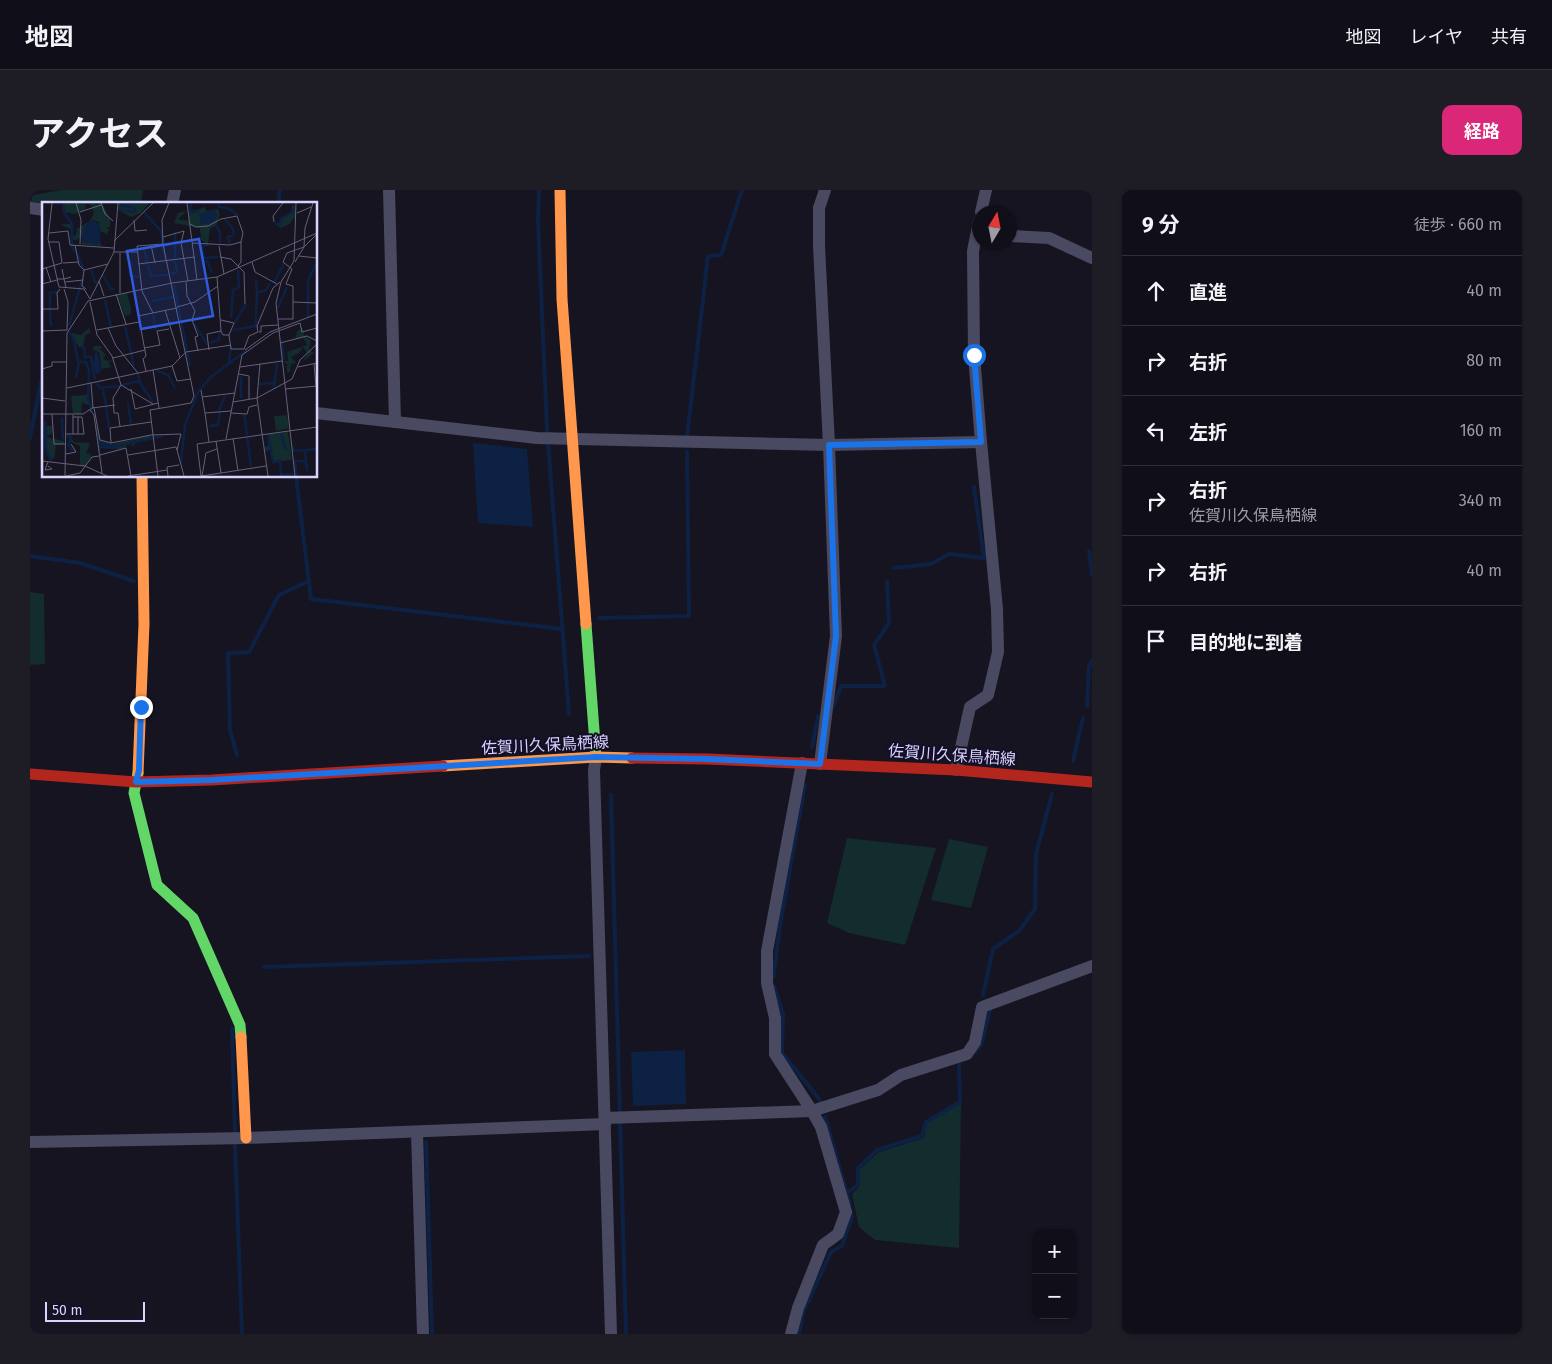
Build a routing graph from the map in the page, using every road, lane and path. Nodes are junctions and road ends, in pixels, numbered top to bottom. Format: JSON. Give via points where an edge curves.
{"nodes":[{"id":1,"x":389,"y":190,"type":"edge"},
{"id":2,"x":560,"y":190,"type":"edge"},
{"id":3,"x":825,"y":190,"type":"edge"},
{"id":4,"x":986,"y":190,"type":"edge"},
{"id":5,"x":983,"y":205,"type":"edge"},
{"id":6,"x":1017,"y":236,"type":"edge"},
{"id":7,"x":973,"y":250,"type":"edge"},
{"id":8,"x":1092,"y":258,"type":"edge"},
{"id":9,"x":318,"y":413,"type":"edge"},
{"id":10,"x":395,"y":422,"type":"junction"},
{"id":11,"x":571,"y":439,"type":"junction"},
{"id":12,"x":981,"y":442,"type":"junction"},
{"id":13,"x":829,"y":445,"type":"junction"},
{"id":14,"x":142,"y":478,"type":"edge"},
{"id":15,"x":596,"y":757,"type":"junction"},
{"id":16,"x":802,"y":763,"type":"junction"},
{"id":17,"x":820,"y":764,"type":"junction"},
{"id":18,"x":956,"y":770,"type":"junction"},
{"id":19,"x":30,"y":774,"type":"edge"},
{"id":20,"x":136,"y":782,"type":"junction"},
{"id":21,"x":1092,"y":782,"type":"edge"},
{"id":22,"x":1092,"y":966,"type":"edge"},
{"id":23,"x":812,"y":1111,"type":"junction"},
{"id":24,"x":605,"y":1121,"type":"junction"},
{"id":25,"x":417,"y":1132,"type":"junction"},
{"id":26,"x":246,"y":1138,"type":"junction"},
{"id":27,"x":30,"y":1142,"type":"edge"},
{"id":28,"x":423,"y":1334,"type":"edge"},
{"id":29,"x":611,"y":1334,"type":"edge"},
{"id":30,"x":791,"y":1334,"type":"edge"}],
"edges":[{"from":1,"to":10,"type":"street"},
{"from":2,"to":11,"type":"street","via":[[562,299]]},
{"from":3,"to":13,"type":"street","via":[[819,208],[819,246]]},
{"from":4,"to":5,"type":"street"},
{"from":6,"to":8,"type":"street","via":[[1049,238]]},
{"from":7,"to":12,"type":"street","via":[[974,344]]},
{"from":9,"to":10,"type":"street"},
{"from":10,"to":11,"type":"street"},
{"from":11,"to":13,"type":"street"},
{"from":11,"to":15,"type":"street"},
{"from":12,"to":13,"type":"street"},
{"from":12,"to":18,"type":"street","via":[[998,608],[998,652],[988,695],[970,707]]},
{"from":13,"to":17,"type":"street","via":[[836,636]]},
{"from":14,"to":20,"type":"street","via":[[144,624]]},
{"from":15,"to":16,"type":"street","name":"佐賀川久保鳥栖線"},
{"from":15,"to":20,"type":"street","name":"佐賀川久保鳥栖線"},
{"from":15,"to":24,"type":"street"},
{"from":16,"to":17,"type":"street","name":"佐賀川久保鳥栖線"},
{"from":16,"to":23,"type":"street","via":[[767,951],[767,983],[775,1018],[775,1054]]},
{"from":17,"to":18,"type":"street","name":"佐賀川久保鳥栖線"},
{"from":18,"to":21,"type":"street","name":"佐賀川久保鳥栖線"},
{"from":19,"to":20,"type":"street","name":"佐賀川久保鳥栖線"},
{"from":20,"to":26,"type":"street","via":[[134,793],[157,885],[193,918],[240,1025]]},
{"from":22,"to":23,"type":"street","via":[[982,1007],[975,1042],[967,1054],[901,1075],[878,1090]]},
{"from":23,"to":24,"type":"street","via":[[628,1117]]},
{"from":23,"to":30,"type":"street","via":[[821,1127],[846,1212],[838,1234],[823,1245]]},
{"from":24,"to":25,"type":"street"},
{"from":24,"to":29,"type":"street"},
{"from":25,"to":26,"type":"street"},
{"from":25,"to":28,"type":"street"},
{"from":26,"to":27,"type":"street"}]}
